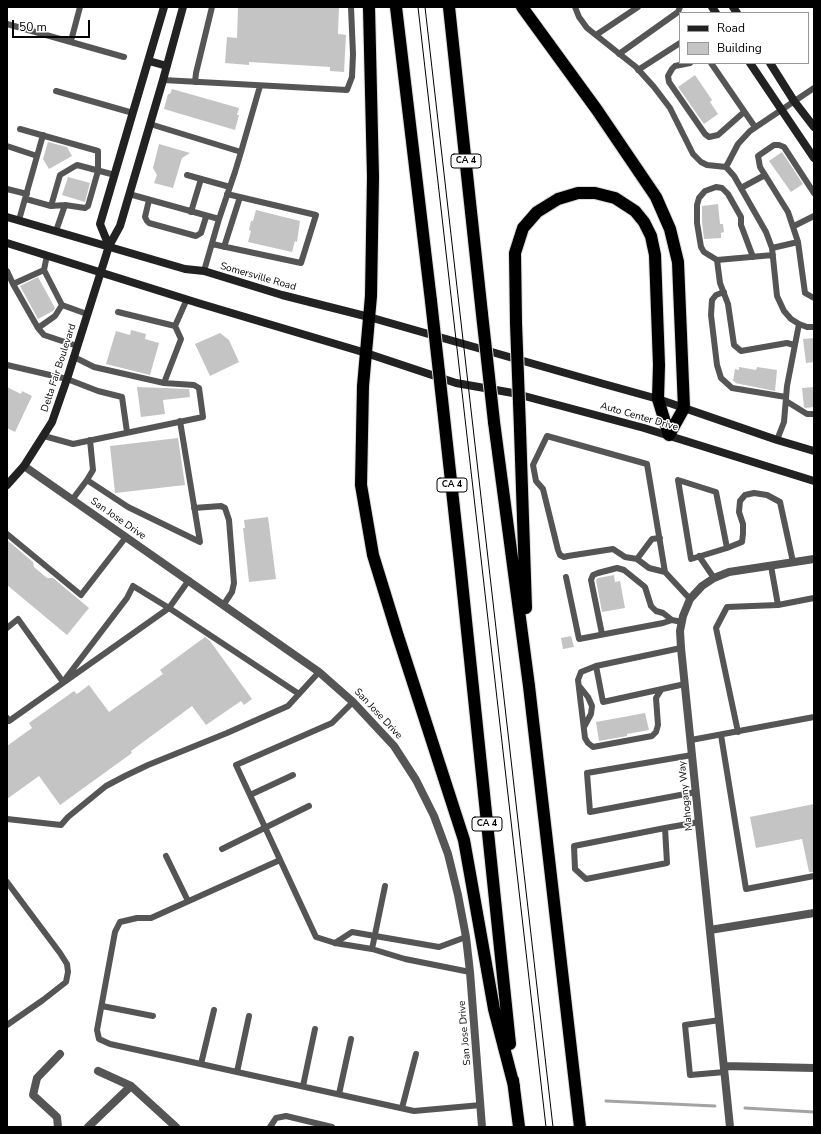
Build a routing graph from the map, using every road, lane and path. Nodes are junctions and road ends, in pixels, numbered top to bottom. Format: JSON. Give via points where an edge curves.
{"nodes":[{"id":1,"x":80,"y":7,"type":"edge"},
{"id":2,"x":164,"y":7,"type":"edge"},
{"id":3,"x":183,"y":7,"type":"edge"},
{"id":4,"x":212,"y":7,"type":"edge"},
{"id":5,"x":351,"y":7,"type":"edge"},
{"id":6,"x":369,"y":7,"type":"edge"},
{"id":7,"x":396,"y":7,"type":"edge"},
{"id":8,"x":449,"y":7,"type":"edge"},
{"id":9,"x":522,"y":7,"type":"edge"},
{"id":10,"x":575,"y":7,"type":"edge"},
{"id":11,"x":638,"y":7,"type":"edge"},
{"id":12,"x":680,"y":7,"type":"edge"},
{"id":13,"x":7,"y":24,"type":"edge"},
{"id":14,"x":596,"y":35,"type":"junction"},
{"id":15,"x":71,"y":42,"type":"junction"},
{"id":16,"x":679,"y":44,"type":"edge"},
{"id":17,"x":619,"y":54,"type":"junction"},
{"id":18,"x":124,"y":57,"type":"dead end"},
{"id":19,"x":149,"y":61,"type":"junction"},
{"id":20,"x":685,"y":64,"type":"edge"},
{"id":21,"x":713,"y":64,"type":"edge"},
{"id":22,"x":751,"y":64,"type":"edge"},
{"id":23,"x":771,"y":64,"type":"edge"},
{"id":24,"x":167,"y":66,"type":"junction"},
{"id":25,"x":638,"y":70,"type":"junction"},
{"id":26,"x":164,"y":80,"type":"junction"},
{"id":27,"x":195,"y":82,"type":"junction"},
{"id":28,"x":260,"y":86,"type":"junction"},
{"id":29,"x":814,"y":88,"type":"edge"},
{"id":30,"x":56,"y":91,"type":"dead end"},
{"id":31,"x":794,"y":101,"type":"junction"},
{"id":32,"x":782,"y":109,"type":"junction"},
{"id":33,"x":744,"y":112,"type":"junction"},
{"id":34,"x":133,"y":113,"type":"junction"},
{"id":35,"x":150,"y":124,"type":"junction"},
{"id":36,"x":814,"y":127,"type":"edge"},
{"id":37,"x":755,"y":128,"type":"junction"},
{"id":38,"x":20,"y":129,"type":"dead end"},
{"id":39,"x":44,"y":135,"type":"junction"},
{"id":40,"x":7,"y":146,"type":"edge"},
{"id":41,"x":241,"y":152,"type":"junction"},
{"id":42,"x":37,"y":156,"type":"junction"},
{"id":43,"x":814,"y":158,"type":"edge"},
{"id":44,"x":726,"y":167,"type":"junction"},
{"id":45,"x":98,"y":171,"type":"junction"},
{"id":46,"x":115,"y":175,"type":"junction"},
{"id":47,"x":187,"y":175,"type":"dead end"},
{"id":48,"x":764,"y":175,"type":"junction"},
{"id":49,"x":201,"y":179,"type":"junction"},
{"id":50,"x":230,"y":187,"type":"junction"},
{"id":51,"x":741,"y":188,"type":"junction"},
{"id":52,"x":7,"y":189,"type":"edge"},
{"id":53,"x":814,"y":193,"type":"edge"},
{"id":54,"x":129,"y":194,"type":"junction"},
{"id":55,"x":227,"y":194,"type":"junction"},
{"id":56,"x":27,"y":196,"type":"junction"},
{"id":57,"x":240,"y":197,"type":"junction"},
{"id":58,"x":149,"y":200,"type":"junction"},
{"id":59,"x":65,"y":205,"type":"junction"},
{"id":60,"x":51,"y":206,"type":"junction"},
{"id":61,"x":190,"y":212,"type":"junction"},
{"id":62,"x":814,"y":216,"type":"edge"},
{"id":63,"x":7,"y":217,"type":"edge"},
{"id":64,"x":206,"y":217,"type":"junction"},
{"id":65,"x":219,"y":219,"type":"junction"},
{"id":66,"x":19,"y":220,"type":"junction"},
{"id":67,"x":794,"y":226,"type":"junction"},
{"id":68,"x":56,"y":231,"type":"junction"},
{"id":69,"x":7,"y":242,"type":"edge"},
{"id":70,"x":798,"y":242,"type":"junction"},
{"id":71,"x":212,"y":244,"type":"junction"},
{"id":72,"x":109,"y":246,"type":"junction"},
{"id":73,"x":224,"y":247,"type":"junction"},
{"id":74,"x":772,"y":248,"type":"junction"},
{"id":75,"x":47,"y":255,"type":"junction"},
{"id":76,"x":772,"y":255,"type":"junction"},
{"id":77,"x":753,"y":256,"type":"junction"},
{"id":78,"x":717,"y":260,"type":"junction"},
{"id":79,"x":44,"y":270,"type":"junction"},
{"id":80,"x":7,"y":271,"type":"edge"},
{"id":81,"x":101,"y":271,"type":"junction"},
{"id":82,"x":204,"y":271,"type":"junction"},
{"id":83,"x":13,"y":284,"type":"junction"},
{"id":84,"x":724,"y":292,"type":"junction"},
{"id":85,"x":814,"y":298,"type":"edge"},
{"id":86,"x":187,"y":299,"type":"junction"},
{"id":87,"x":62,"y":305,"type":"junction"},
{"id":88,"x":118,"y":312,"type":"dead end"},
{"id":89,"x":87,"y":314,"type":"junction"},
{"id":90,"x":369,"y":317,"type":"junction"},
{"id":91,"x":799,"y":324,"type":"junction"},
{"id":92,"x":175,"y":326,"type":"junction"},
{"id":93,"x":814,"y":327,"type":"edge"},
{"id":94,"x":38,"y":328,"type":"junction"},
{"id":95,"x":794,"y":345,"type":"junction"},
{"id":96,"x":77,"y":346,"type":"junction"},
{"id":97,"x":366,"y":353,"type":"junction"},
{"id":98,"x":74,"y":357,"type":"junction"},
{"id":99,"x":7,"y":365,"type":"edge"},
{"id":100,"x":68,"y":379,"type":"junction"},
{"id":101,"x":164,"y":384,"type":"junction"},
{"id":102,"x":658,"y":399,"type":"junction"},
{"id":103,"x":786,"y":399,"type":"junction"},
{"id":104,"x":684,"y":408,"type":"junction"},
{"id":105,"x":814,"y":414,"type":"edge"},
{"id":106,"x":180,"y":421,"type":"junction"},
{"id":107,"x":127,"y":432,"type":"junction"},
{"id":108,"x":669,"y":435,"type":"junction"},
{"id":109,"x":44,"y":436,"type":"junction"},
{"id":110,"x":90,"y":440,"type":"junction"},
{"id":111,"x":777,"y":440,"type":"junction"},
{"id":112,"x":814,"y":451,"type":"edge"},
{"id":113,"x":24,"y":466,"type":"junction"},
{"id":114,"x":87,"y":480,"type":"junction"},
{"id":115,"x":814,"y":480,"type":"edge"},
{"id":116,"x":7,"y":485,"type":"edge"},
{"id":117,"x":72,"y":500,"type":"junction"},
{"id":118,"x":194,"y":508,"type":"junction"},
{"id":119,"x":7,"y":534,"type":"edge"},
{"id":120,"x":126,"y":537,"type":"junction"},
{"id":121,"x":660,"y":538,"type":"junction"},
{"id":122,"x":727,"y":548,"type":"junction"},
{"id":123,"x":699,"y":556,"type":"junction"},
{"id":124,"x":637,"y":559,"type":"junction"},
{"id":125,"x":814,"y":559,"type":"edge"},
{"id":126,"x":793,"y":562,"type":"junction"},
{"id":127,"x":770,"y":566,"type":"junction"},
{"id":128,"x":665,"y":572,"type":"junction"},
{"id":129,"x":566,"y":576,"type":"dead end"},
{"id":130,"x":714,"y":578,"type":"junction"},
{"id":131,"x":189,"y":580,"type":"junction"},
{"id":132,"x":814,"y":598,"type":"edge"},
{"id":133,"x":690,"y":599,"type":"junction"},
{"id":134,"x":224,"y":604,"type":"junction"},
{"id":135,"x":778,"y":605,"type":"junction"},
{"id":136,"x":169,"y":608,"type":"junction"},
{"id":137,"x":672,"y":620,"type":"junction"},
{"id":138,"x":682,"y":622,"type":"junction"},
{"id":139,"x":7,"y":628,"type":"edge"},
{"id":140,"x":602,"y":634,"type":"junction"},
{"id":141,"x":681,"y":648,"type":"junction"},
{"id":142,"x":596,"y":666,"type":"junction"},
{"id":143,"x":319,"y":672,"type":"junction"},
{"id":144,"x":63,"y":682,"type":"junction"},
{"id":145,"x":684,"y":684,"type":"junction"},
{"id":146,"x":529,"y":686,"type":"junction"},
{"id":147,"x":580,"y":687,"type":"junction"},
{"id":148,"x":660,"y":690,"type":"junction"},
{"id":149,"x":299,"y":694,"type":"junction"},
{"id":150,"x":353,"y":702,"type":"junction"},
{"id":151,"x":814,"y":717,"type":"edge"},
{"id":152,"x":7,"y":720,"type":"edge"},
{"id":153,"x":584,"y":727,"type":"junction"},
{"id":154,"x":738,"y":732,"type":"junction"},
{"id":155,"x":720,"y":735,"type":"junction"},
{"id":156,"x":691,"y":740,"type":"junction"},
{"id":157,"x":692,"y":755,"type":"junction"},
{"id":158,"x":293,"y":775,"type":"dead end"},
{"id":159,"x":696,"y":792,"type":"junction"},
{"id":160,"x":250,"y":795,"type":"junction"},
{"id":161,"x":309,"y":806,"type":"dead end"},
{"id":162,"x":7,"y":818,"type":"edge"},
{"id":163,"x":699,"y":822,"type":"junction"},
{"id":164,"x":265,"y":828,"type":"junction"},
{"id":165,"x":665,"y":828,"type":"junction"},
{"id":166,"x":222,"y":849,"type":"dead end"},
{"id":167,"x":166,"y":856,"type":"dead end"},
{"id":168,"x":280,"y":860,"type":"junction"},
{"id":169,"x":814,"y":876,"type":"edge"},
{"id":170,"x":7,"y":882,"type":"edge"},
{"id":171,"x":385,"y":886,"type":"dead end"},
{"id":172,"x":188,"y":902,"type":"junction"},
{"id":173,"x":814,"y":913,"type":"edge"},
{"id":174,"x":710,"y":930,"type":"junction"},
{"id":175,"x":375,"y":936,"type":"junction"},
{"id":176,"x":466,"y":937,"type":"junction"},
{"id":177,"x":335,"y":943,"type":"junction"},
{"id":178,"x":372,"y":949,"type":"junction"},
{"id":179,"x":470,"y":972,"type":"junction"},
{"id":180,"x":102,"y":1006,"type":"junction"},
{"id":181,"x":214,"y":1010,"type":"dead end"},
{"id":182,"x":153,"y":1016,"type":"dead end"},
{"id":183,"x":249,"y":1016,"type":"dead end"},
{"id":184,"x":720,"y":1020,"type":"junction"},
{"id":185,"x":7,"y":1025,"type":"edge"},
{"id":186,"x":315,"y":1029,"type":"dead end"},
{"id":187,"x":351,"y":1039,"type":"dead end"},
{"id":188,"x":60,"y":1054,"type":"dead end"},
{"id":189,"x":416,"y":1054,"type":"dead end"},
{"id":190,"x":200,"y":1064,"type":"junction"},
{"id":191,"x":814,"y":1068,"type":"edge"},
{"id":192,"x":725,"y":1069,"type":"junction"},
{"id":193,"x":98,"y":1071,"type":"dead end"},
{"id":194,"x":237,"y":1072,"type":"junction"},
{"id":195,"x":131,"y":1086,"type":"junction"},
{"id":196,"x":303,"y":1086,"type":"junction"},
{"id":197,"x":514,"y":1086,"type":"junction"},
{"id":198,"x":339,"y":1094,"type":"junction"},
{"id":199,"x":481,"y":1105,"type":"junction"},
{"id":200,"x":402,"y":1108,"type":"junction"},
{"id":201,"x":58,"y":1127,"type":"edge"},
{"id":202,"x":88,"y":1127,"type":"edge"},
{"id":203,"x":176,"y":1127,"type":"edge"},
{"id":204,"x":270,"y":1127,"type":"edge"},
{"id":205,"x":332,"y":1127,"type":"edge"},
{"id":206,"x":482,"y":1127,"type":"edge"},
{"id":207,"x":519,"y":1127,"type":"edge"},
{"id":208,"x":580,"y":1127,"type":"edge"},
{"id":209,"x":730,"y":1127,"type":"edge"}],
"edges":[{"from":1,"to":15,"type":"lane"},
{"from":2,"to":19,"type":"main road"},
{"from":3,"to":24,"type":"main road","name":"Delta Fair Boulevard"},
{"from":4,"to":27,"type":"lane"},
{"from":5,"to":28,"type":"lane","via":[[352,77],[347,90]]},
{"from":6,"to":90,"type":"highway","via":[[373,176]]},
{"from":7,"to":197,"type":"highway","number":"CA 4","bridge":true,"via":[[462,578]]},
{"from":8,"to":146,"type":"highway","number":"CA 4","bridge":true,"via":[[494,422]]},
{"from":9,"to":104,"type":"highway","via":[[652,191],[670,229],[678,262]]},
{"from":10,"to":14,"type":"lane","via":[[587,28]]},
{"from":11,"to":14,"type":"lane"},
{"from":12,"to":17,"type":"lane","via":[[678,12]]},
{"from":13,"to":15,"type":"lane"},
{"from":14,"to":17,"type":"lane"},
{"from":15,"to":18,"type":"lane"},
{"from":16,"to":25,"type":"lane"},
{"from":17,"to":25,"type":"lane"},
{"from":19,"to":24,"type":"main road"},
{"from":19,"to":34,"type":"main road"},
{"from":20,"to":33,"type":"lane","via":[[672,69],[668,76],[669,82],[705,134],[709,137],[718,135]]},
{"from":21,"to":33,"type":"lane"},
{"from":22,"to":32,"type":"main road"},
{"from":23,"to":31,"type":"main road"},
{"from":24,"to":26,"type":"main road","name":"Delta Fair Boulevard"},
{"from":25,"to":44,"type":"lane","via":[[670,108],[693,154],[707,165]]},
{"from":26,"to":27,"type":"lane"},
{"from":26,"to":35,"type":"main road","name":"Delta Fair Boulevard"},
{"from":27,"to":28,"type":"lane"},
{"from":28,"to":41,"type":"lane"},
{"from":29,"to":31,"type":"lane"},
{"from":30,"to":34,"type":"lane"},
{"from":31,"to":32,"type":"lane"},
{"from":31,"to":36,"type":"main road"},
{"from":32,"to":37,"type":"lane"},
{"from":32,"to":43,"type":"main road"},
{"from":33,"to":37,"type":"lane"},
{"from":34,"to":46,"type":"main road"},
{"from":35,"to":41,"type":"lane"},
{"from":35,"to":54,"type":"main road","name":"Delta Fair Boulevard"},
{"from":37,"to":44,"type":"lane","via":[[738,144]]},
{"from":38,"to":39,"type":"lane"},
{"from":39,"to":42,"type":"lane"},
{"from":39,"to":45,"type":"lane","via":[[98,151]]},
{"from":40,"to":42,"type":"lane"},
{"from":41,"to":50,"type":"lane"},
{"from":42,"to":56,"type":"lane"},
{"from":44,"to":51,"type":"lane"},
{"from":45,"to":46,"type":"lane"},
{"from":45,"to":59,"type":"lane","via":[[87,208]]},
{"from":45,"to":60,"type":"lane","via":[[77,165],[60,175]]},
{"from":46,"to":72,"type":"main road","via":[[100,224]]},
{"from":47,"to":49,"type":"lane"},
{"from":48,"to":51,"type":"lane"},
{"from":48,"to":53,"type":"lane","via":[[758,156],[774,145],[780,145],[784,147]]},
{"from":48,"to":67,"type":"lane"},
{"from":49,"to":50,"type":"lane"},
{"from":49,"to":61,"type":"lane"},
{"from":50,"to":55,"type":"lane"},
{"from":51,"to":74,"type":"lane","via":[[766,232]]},
{"from":52,"to":56,"type":"lane"},
{"from":54,"to":58,"type":"lane"},
{"from":54,"to":72,"type":"main road","name":"Delta Fair Boulevard","via":[[120,226]]},
{"from":55,"to":57,"type":"lane"},
{"from":55,"to":65,"type":"lane"},
{"from":56,"to":60,"type":"lane"},
{"from":56,"to":66,"type":"lane"},
{"from":57,"to":73,"type":"lane"},
{"from":57,"to":73,"type":"lane","via":[[316,215],[301,263]]},
{"from":58,"to":61,"type":"lane"},
{"from":58,"to":64,"type":"lane","via":[[145,217],[149,223],[196,236],[201,232]]},
{"from":59,"to":60,"type":"lane"},
{"from":59,"to":68,"type":"lane"},
{"from":61,"to":64,"type":"lane"},
{"from":62,"to":67,"type":"lane"},
{"from":63,"to":66,"type":"main road","name":"Somersville Road"},
{"from":64,"to":65,"type":"lane"},
{"from":65,"to":71,"type":"lane"},
{"from":66,"to":68,"type":"main road","name":"Somersville Road"},
{"from":67,"to":70,"type":"lane"},
{"from":68,"to":72,"type":"main road","name":"Somersville Road"},
{"from":69,"to":75,"type":"main road"},
{"from":70,"to":74,"type":"lane"},
{"from":70,"to":85,"type":"lane","via":[[805,293]]},
{"from":71,"to":73,"type":"lane"},
{"from":71,"to":82,"type":"lane"},
{"from":72,"to":81,"type":"main road","name":"Delta Fair Boulevard"},
{"from":72,"to":82,"type":"main road","name":"Somersville Road","via":[[185,269]]},
{"from":74,"to":76,"type":"lane"},
{"from":75,"to":79,"type":"lane"},
{"from":75,"to":81,"type":"main road"},
{"from":76,"to":77,"type":"lane"},
{"from":76,"to":91,"type":"lane","via":[[777,296],[784,311]]},
{"from":77,"to":78,"type":"lane"},
{"from":77,"to":78,"type":"lane","via":[[741,225],[741,217],[728,194],[722,188],[711,188],[699,198],[697,223],[701,247]]},
{"from":78,"to":84,"type":"lane"},
{"from":79,"to":83,"type":"lane"},
{"from":79,"to":87,"type":"lane"},
{"from":80,"to":83,"type":"lane"},
{"from":81,"to":86,"type":"main road"},
{"from":81,"to":89,"type":"main road","name":"Delta Fair Boulevard"},
{"from":82,"to":90,"type":"main road","name":"Somersville Road","via":[[282,295]]},
{"from":83,"to":94,"type":"lane"},
{"from":84,"to":95,"type":"lane","via":[[734,345],[741,351],[787,343]]},
{"from":84,"to":103,"type":"lane","via":[[716,295],[710,315],[721,378],[732,388]]},
{"from":86,"to":92,"type":"lane"},
{"from":86,"to":97,"type":"main road"},
{"from":87,"to":89,"type":"lane"},
{"from":87,"to":94,"type":"lane","via":[[55,316]]},
{"from":88,"to":92,"type":"lane"},
{"from":89,"to":96,"type":"main road","name":"Delta Fair Boulevard"},
{"from":90,"to":97,"type":"highway"},
{"from":90,"to":102,"type":"main road","name":"Somersville Road"},
{"from":91,"to":93,"type":"lane"},
{"from":91,"to":95,"type":"lane"},
{"from":92,"to":101,"type":"lane","via":[[181,340]]},
{"from":94,"to":96,"type":"lane","via":[[44,335]]},
{"from":95,"to":103,"type":"lane"},
{"from":96,"to":98,"type":"main road","name":"Delta Fair Boulevard"},
{"from":97,"to":108,"type":"main road","name":"Auto Center Drive","via":[[456,383],[513,393]]},
{"from":97,"to":197,"type":"highway","via":[[361,485],[373,555],[464,840],[494,1009]]},
{"from":98,"to":100,"type":"main road","name":"Delta Fair Boulevard"},
{"from":98,"to":101,"type":"lane","via":[[94,367]]},
{"from":99,"to":100,"type":"lane"},
{"from":100,"to":107,"type":"lane","via":[[122,397]]},
{"from":100,"to":109,"type":"main road","name":"Delta Fair Boulevard"},
{"from":101,"to":106,"type":"lane","via":[[194,385],[199,388],[204,417]]},
{"from":102,"to":104,"type":"main road"},
{"from":102,"to":108,"type":"highway"},
{"from":102,"to":146,"type":"highway","bridge":true,"via":[[655,255],[651,236],[635,211],[615,198],[595,193],[578,193],[558,199],[537,212],[523,228],[515,253]]},
{"from":103,"to":105,"type":"lane","via":[[807,414]]},
{"from":103,"to":111,"type":"lane","via":[[784,422]]},
{"from":104,"to":108,"type":"highway"},
{"from":104,"to":111,"type":"main road"},
{"from":106,"to":107,"type":"lane"},
{"from":106,"to":118,"type":"lane"},
{"from":107,"to":110,"type":"lane"},
{"from":108,"to":115,"type":"main road","name":"Auto Center Drive"},
{"from":109,"to":110,"type":"lane","via":[[73,444]]},
{"from":109,"to":113,"type":"main road","name":"Delta Fair Boulevard"},
{"from":110,"to":114,"type":"lane","via":[[93,470]]},
{"from":111,"to":112,"type":"main road"},
{"from":113,"to":116,"type":"main road","name":"Delta Fair Boulevard"},
{"from":113,"to":117,"type":"street","name":"San Jose Drive"},
{"from":114,"to":117,"type":"lane"},
{"from":114,"to":118,"type":"lane","via":[[128,507],[200,542]]},
{"from":117,"to":120,"type":"street","name":"San Jose Drive"},
{"from":118,"to":134,"type":"lane","via":[[226,508],[234,583],[232,592]]},
{"from":119,"to":120,"type":"lane","via":[[81,595]]},
{"from":120,"to":131,"type":"street","name":"San Jose Drive"},
{"from":121,"to":124,"type":"lane","via":[[652,539]]},
{"from":121,"to":124,"type":"lane","via":[[647,464],[547,436],[533,465],[536,480],[543,489],[560,555],[564,557],[613,549],[625,557]]},
{"from":121,"to":128,"type":"lane"},
{"from":122,"to":123,"type":"lane"},
{"from":122,"to":123,"type":"lane","via":[[716,492],[678,480],[691,558]]},
{"from":122,"to":126,"type":"lane","via":[[742,542],[740,501],[754,493],[767,495],[780,502]]},
{"from":123,"to":130,"type":"lane"},
{"from":124,"to":128,"type":"lane","via":[[649,568]]},
{"from":125,"to":126,"type":"street","name":"Mahogany Way"},
{"from":126,"to":127,"type":"street","name":"Mahogany Way"},
{"from":127,"to":130,"type":"street","name":"Mahogany Way","via":[[729,572]]},
{"from":127,"to":135,"type":"lane"},
{"from":128,"to":133,"type":"lane"},
{"from":129,"to":140,"type":"lane","via":[[579,639]]},
{"from":130,"to":133,"type":"street","name":"Mahogany Way"},
{"from":131,"to":134,"type":"street","name":"San Jose Drive"},
{"from":131,"to":136,"type":"lane"},
{"from":132,"to":135,"type":"lane"},
{"from":133,"to":138,"type":"street","name":"Mahogany Way"},
{"from":134,"to":143,"type":"street","name":"San Jose Drive"},
{"from":135,"to":154,"type":"lane","via":[[727,607],[716,628]]},
{"from":136,"to":144,"type":"lane"},
{"from":136,"to":144,"type":"lane","via":[[133,586],[127,598]]},
{"from":136,"to":149,"type":"lane"},
{"from":137,"to":138,"type":"lane"},
{"from":137,"to":140,"type":"lane"},
{"from":137,"to":140,"type":"lane","via":[[651,606],[645,587],[624,570],[617,568],[598,572],[591,580]]},
{"from":138,"to":141,"type":"street","name":"Mahogany Way"},
{"from":139,"to":144,"type":"lane","via":[[18,619]]},
{"from":141,"to":142,"type":"lane"},
{"from":141,"to":145,"type":"street","name":"Mahogany Way"},
{"from":142,"to":147,"type":"lane","via":[[581,672],[578,680]]},
{"from":142,"to":148,"type":"lane","via":[[603,702]]},
{"from":143,"to":149,"type":"lane"},
{"from":143,"to":150,"type":"street","name":"San Jose Drive"},
{"from":144,"to":152,"type":"lane"},
{"from":145,"to":148,"type":"lane"},
{"from":145,"to":156,"type":"street","name":"Mahogany Way"},
{"from":146,"to":208,"type":"highway","number":"CA 4"},
{"from":147,"to":153,"type":"lane"},
{"from":147,"to":153,"type":"lane","via":[[592,706]]},
{"from":148,"to":153,"type":"lane","via":[[656,698],[658,725],[652,736],[593,747],[585,738]]},
{"from":149,"to":162,"type":"lane","via":[[288,706],[148,765],[113,783],[61,825]]},
{"from":150,"to":160,"type":"lane","via":[[332,723],[236,765]]},
{"from":150,"to":176,"type":"street","name":"San Jose Drive","via":[[394,746],[416,780],[434,816],[451,868]]},
{"from":151,"to":154,"type":"lane"},
{"from":154,"to":155,"type":"lane"},
{"from":155,"to":156,"type":"lane"},
{"from":155,"to":169,"type":"lane","via":[[746,889]]},
{"from":156,"to":157,"type":"street","name":"Mahogany Way"},
{"from":157,"to":159,"type":"street","name":"Mahogany Way"},
{"from":157,"to":159,"type":"lane","via":[[586,773],[590,812]]},
{"from":158,"to":160,"type":"lane"},
{"from":159,"to":163,"type":"street","name":"Mahogany Way"},
{"from":160,"to":164,"type":"lane"},
{"from":161,"to":164,"type":"lane"},
{"from":163,"to":165,"type":"lane"},
{"from":163,"to":174,"type":"street","name":"Mahogany Way"},
{"from":164,"to":166,"type":"lane"},
{"from":164,"to":168,"type":"lane"},
{"from":165,"to":165,"type":"lane","via":[[574,846],[575,869],[586,879],[667,863]]},
{"from":167,"to":172,"type":"lane"},
{"from":168,"to":172,"type":"lane"},
{"from":168,"to":177,"type":"lane","via":[[316,937]]},
{"from":170,"to":185,"type":"lane","via":[[60,953],[67,964],[68,972],[66,982]]},
{"from":171,"to":175,"type":"lane"},
{"from":172,"to":180,"type":"lane","via":[[151,918],[120,922],[115,932]]},
{"from":173,"to":174,"type":"street"},
{"from":174,"to":184,"type":"street","name":"Mahogany Way"},
{"from":175,"to":176,"type":"lane","via":[[439,947]]},
{"from":175,"to":177,"type":"lane","via":[[352,932]]},
{"from":175,"to":178,"type":"lane"},
{"from":176,"to":179,"type":"street","name":"San Jose Drive"},
{"from":177,"to":178,"type":"lane"},
{"from":178,"to":179,"type":"lane","via":[[405,959]]},
{"from":179,"to":199,"type":"street","name":"San Jose Drive"},
{"from":180,"to":182,"type":"lane"},
{"from":180,"to":190,"type":"lane","via":[[97,1030],[99,1039],[110,1044]]},
{"from":181,"to":190,"type":"lane"},
{"from":183,"to":194,"type":"lane"},
{"from":184,"to":192,"type":"street","name":"Mahogany Way"},
{"from":184,"to":192,"type":"lane","via":[[685,1025],[690,1075]]},
{"from":186,"to":196,"type":"lane"},
{"from":187,"to":198,"type":"lane"},
{"from":188,"to":201,"type":"street","via":[[37,1078],[33,1095],[57,1117]]},
{"from":189,"to":200,"type":"lane"},
{"from":190,"to":194,"type":"lane"},
{"from":191,"to":192,"type":"street"},
{"from":192,"to":209,"type":"street","name":"Mahogany Way"},
{"from":193,"to":195,"type":"street"},
{"from":194,"to":196,"type":"lane"},
{"from":195,"to":202,"type":"street"},
{"from":195,"to":203,"type":"street"},
{"from":196,"to":198,"type":"lane"},
{"from":197,"to":207,"type":"highway","number":"CA 4"},
{"from":198,"to":200,"type":"lane"},
{"from":199,"to":200,"type":"lane","via":[[414,1111]]},
{"from":199,"to":206,"type":"street","name":"San Jose Drive"},
{"from":204,"to":205,"type":"lane","via":[[276,1118],[286,1116]]}]}
